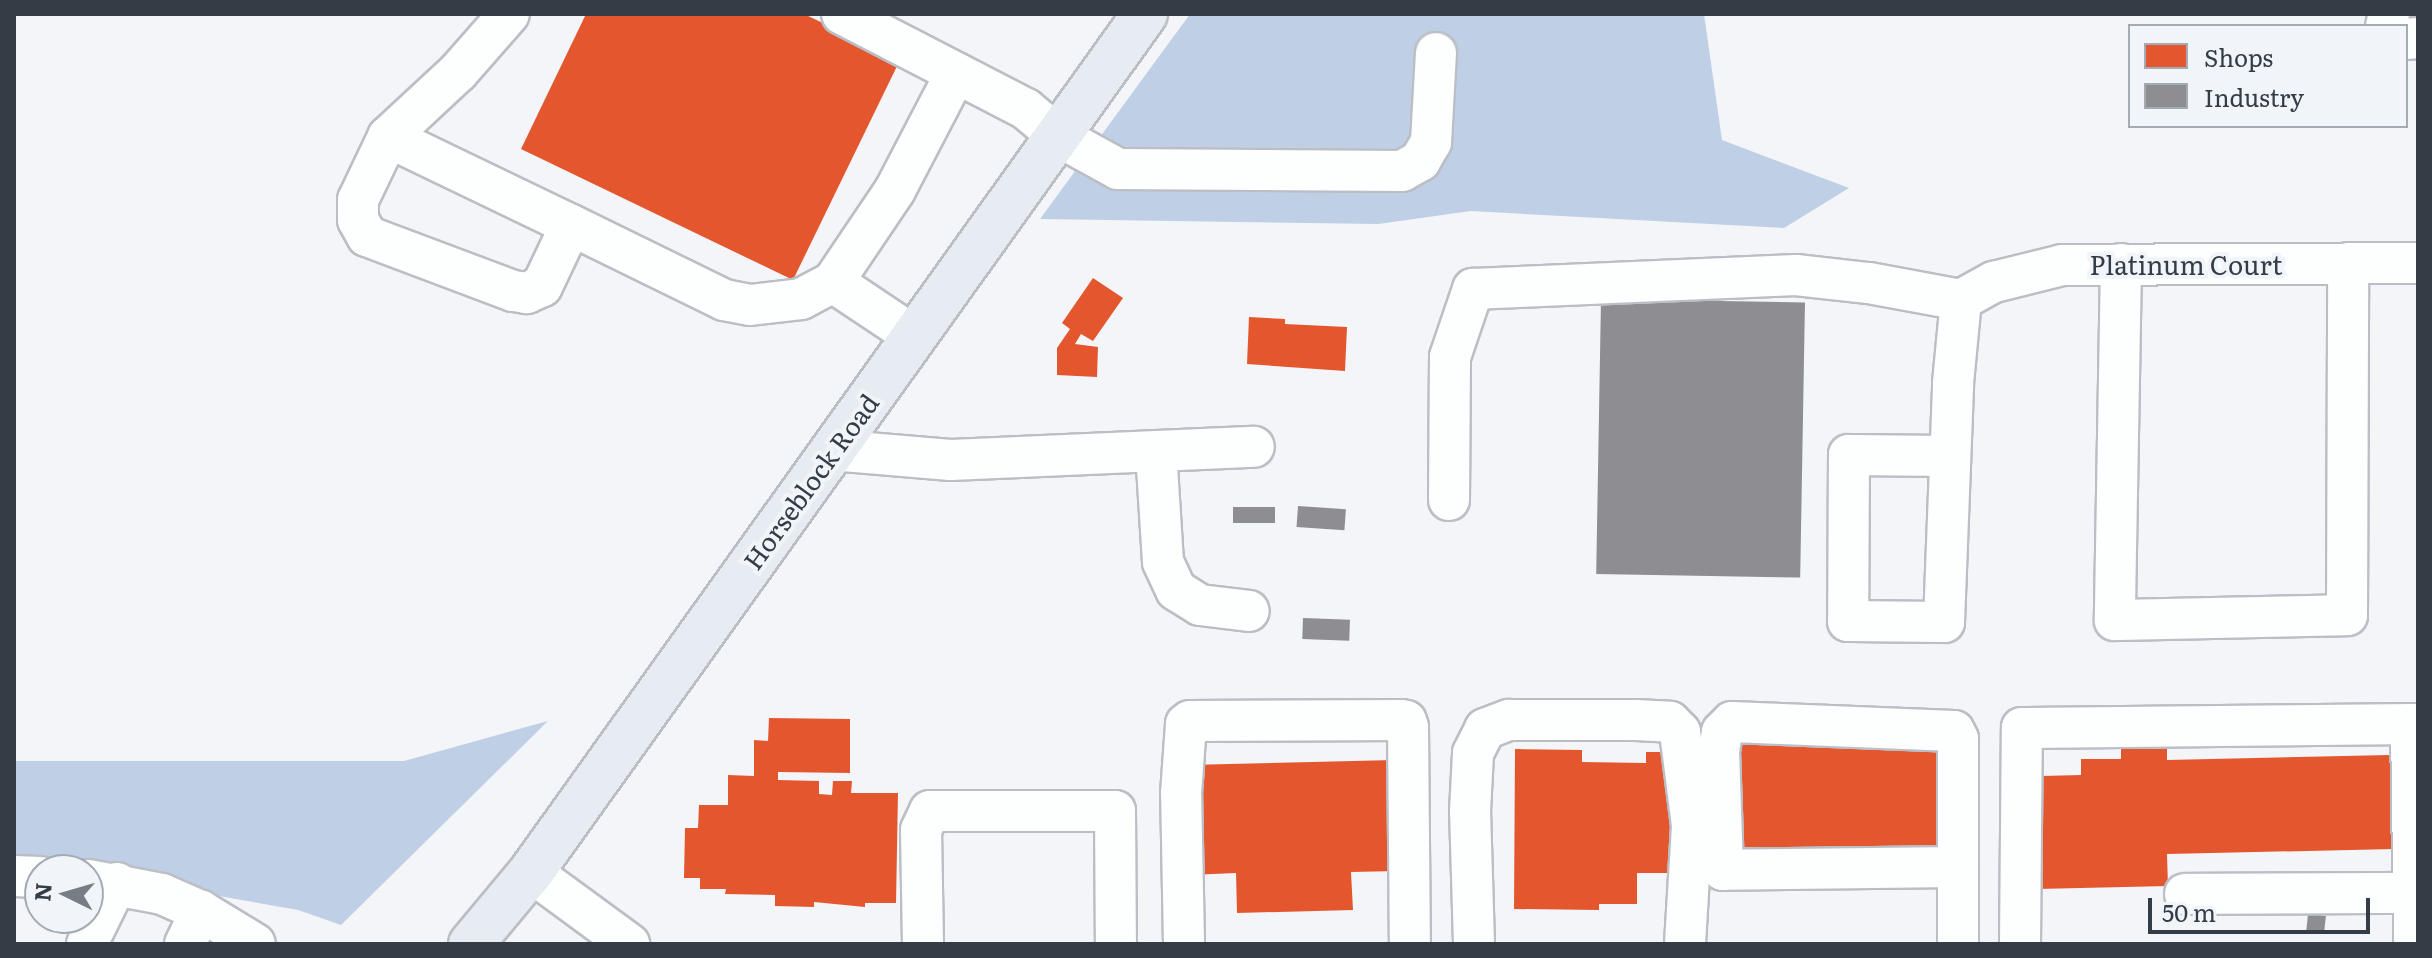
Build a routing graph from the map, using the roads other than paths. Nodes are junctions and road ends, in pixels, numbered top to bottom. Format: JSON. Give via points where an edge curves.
{"nodes":[{"id":1,"x":509,"y":14,"type":"edge"},
{"id":2,"x":842,"y":14,"type":"edge"},
{"id":3,"x":1145,"y":14,"type":"edge"},
{"id":4,"x":1436,"y":53,"type":"dead end"},
{"id":5,"x":956,"y":73,"type":"junction"},
{"id":6,"x":1058,"y":136,"type":"junction"},
{"id":7,"x":388,"y":137,"type":"junction"},
{"id":8,"x":571,"y":225,"type":"junction"},
{"id":9,"x":2348,"y":263,"type":"junction"},
{"id":10,"x":2418,"y":263,"type":"edge"},
{"id":11,"x":2121,"y":264,"type":"junction"},
{"id":12,"x":833,"y":282,"type":"junction"},
{"id":13,"x":1961,"y":300,"type":"junction"},
{"id":14,"x":914,"y":336,"type":"junction"},
{"id":15,"x":1254,"y":447,"type":"dead end"},
{"id":16,"x":832,"y":450,"type":"junction"},
{"id":17,"x":1156,"y":451,"type":"junction"},
{"id":18,"x":1950,"y":456,"type":"junction"},
{"id":19,"x":1449,"y":500,"type":"dead end"},
{"id":20,"x":1249,"y":611,"type":"dead end"},
{"id":21,"x":2414,"y":724,"type":"edge"},
{"id":22,"x":1958,"y":867,"type":"junction"},
{"id":23,"x":531,"y":872,"type":"junction"},
{"id":24,"x":104,"y":882,"type":"edge"},
{"id":25,"x":2413,"y":893,"type":"junction"},
{"id":26,"x":2185,"y":894,"type":"dead end"},
{"id":27,"x":1184,"y":925,"type":"edge"},
{"id":28,"x":193,"y":928,"type":"edge"},
{"id":29,"x":255,"y":944,"type":"edge"},
{"id":30,"x":471,"y":944,"type":"edge"},
{"id":31,"x":629,"y":944,"type":"edge"},
{"id":32,"x":923,"y":944,"type":"edge"},
{"id":33,"x":1116,"y":944,"type":"edge"},
{"id":34,"x":1410,"y":944,"type":"edge"},
{"id":35,"x":1474,"y":944,"type":"edge"},
{"id":36,"x":1685,"y":944,"type":"edge"},
{"id":37,"x":1958,"y":944,"type":"edge"},
{"id":38,"x":2020,"y":944,"type":"edge"},
{"id":39,"x":2414,"y":944,"type":"edge"}],
"edges":[{"from":1,"to":7,"type":"street","via":[[458,72]]},
{"from":2,"to":5,"type":"street"},
{"from":3,"to":6,"type":"main road","name":"Horseblock Road"},
{"from":4,"to":6,"type":"street","via":[[1431,142],[1420,161],[1402,171],[1118,169]]},
{"from":5,"to":6,"type":"street","via":[[1026,109]]},
{"from":5,"to":12,"type":"street","via":[[895,190]]},
{"from":6,"to":14,"type":"main road","name":"Horseblock Road"},
{"from":7,"to":8,"type":"street"},
{"from":7,"to":8,"type":"street","via":[[358,200],[358,220],[367,236],[527,293],[542,286]]},
{"from":8,"to":12,"type":"street","via":[[724,300],[750,305],[801,299]]},
{"from":9,"to":10,"type":"street","name":"Platinum Court"},
{"from":9,"to":11,"type":"street","name":"Platinum Court"},
{"from":9,"to":11,"type":"street","via":[[2347,615],[2115,620]]},
{"from":11,"to":13,"type":"street","name":"Platinum Court","via":[[2030,271]]},
{"from":12,"to":14,"type":"street"},
{"from":13,"to":18,"type":"street"},
{"from":13,"to":19,"type":"street","via":[[1796,275],[1473,289],[1450,357]]},
{"from":14,"to":16,"type":"main road","name":"Horseblock Road"},
{"from":15,"to":17,"type":"street"},
{"from":16,"to":17,"type":"street","via":[[951,460]]},
{"from":16,"to":23,"type":"main road","name":"Horseblock Road"},
{"from":17,"to":20,"type":"street","via":[[1163,562],[1176,590],[1200,605]]},
{"from":18,"to":18,"type":"street","via":[[1944,622],[1848,621],[1849,455]]},
{"from":21,"to":25,"type":"street"},
{"from":21,"to":38,"type":"street","via":[[2022,728]]},
{"from":22,"to":22,"type":"street","via":[[1954,731],[1732,722],[1722,732],[1723,870]]},
{"from":22,"to":37,"type":"street"},
{"from":23,"to":30,"type":"main road","name":"Horseblock Road"},
{"from":23,"to":31,"type":"street"},
{"from":24,"to":28,"type":"street","via":[[162,894]]},
{"from":25,"to":26,"type":"street"},
{"from":25,"to":39,"type":"street"},
{"from":27,"to":34,"type":"street","via":[[1183,727],[1190,721],[1406,721]]},
{"from":28,"to":29,"type":"street"},
{"from":32,"to":33,"type":"street","via":[[923,819],[930,811],[1115,811]]},
{"from":35,"to":36,"type":"street","via":[[1473,753],[1485,729],[1509,720],[1670,722],[1680,732],[1692,826]]}]}
